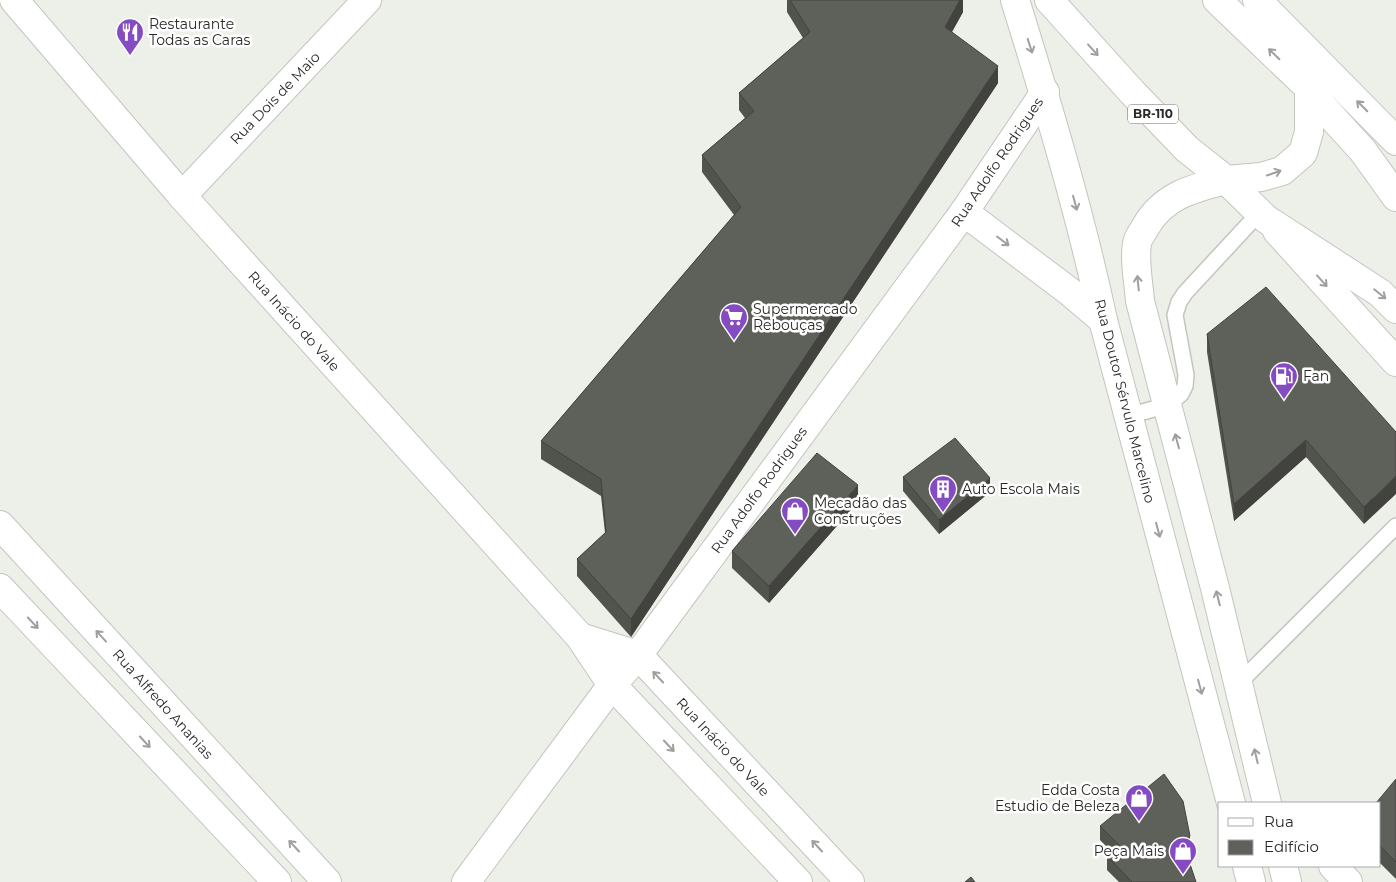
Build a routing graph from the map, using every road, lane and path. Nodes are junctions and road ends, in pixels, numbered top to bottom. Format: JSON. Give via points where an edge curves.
{"nodes":[{"id":1,"x":14,"y":0,"type":"edge"},
{"id":2,"x":367,"y":0,"type":"edge"},
{"id":3,"x":1015,"y":0,"type":"edge"},
{"id":4,"x":1050,"y":0,"type":"edge"},
{"id":5,"x":1217,"y":0,"type":"edge"},
{"id":6,"x":1257,"y":0,"type":"edge"},
{"id":7,"x":1309,"y":88,"type":"junction"},
{"id":8,"x":1045,"y":92,"type":"junction"},
{"id":9,"x":1396,"y":141,"type":"edge"},
{"id":10,"x":1226,"y":180,"type":"junction"},
{"id":11,"x":182,"y":196,"type":"junction"},
{"id":12,"x":1396,"y":197,"type":"edge"},
{"id":13,"x":964,"y":212,"type":"junction"},
{"id":14,"x":1263,"y":216,"type":"junction"},
{"id":15,"x":1396,"y":309,"type":"edge"},
{"id":16,"x":1103,"y":320,"type":"junction"},
{"id":17,"x":1396,"y":362,"type":"edge"},
{"id":18,"x":1168,"y":405,"type":"junction"},
{"id":19,"x":1128,"y":416,"type":"junction"},
{"id":20,"x":0,"y":525,"type":"edge"},
{"id":21,"x":1396,"y":526,"type":"edge"},
{"id":22,"x":0,"y":588,"type":"edge"},
{"id":23,"x":580,"y":637,"type":"junction"},
{"id":24,"x":638,"y":655,"type":"junction"},
{"id":25,"x":612,"y":684,"type":"junction"},
{"id":26,"x":1238,"y":684,"type":"junction"},
{"id":27,"x":1268,"y":800,"type":"edge"},
{"id":28,"x":1230,"y":802,"type":"edge"},
{"id":29,"x":1247,"y":867,"type":"edge"},
{"id":30,"x":1283,"y":867,"type":"edge"},
{"id":31,"x":1334,"y":867,"type":"edge"},
{"id":32,"x":277,"y":882,"type":"edge"},
{"id":33,"x":327,"y":882,"type":"edge"},
{"id":34,"x":466,"y":882,"type":"edge"},
{"id":35,"x":798,"y":882,"type":"edge"},
{"id":36,"x":850,"y":882,"type":"edge"},
{"id":37,"x":1251,"y":882,"type":"edge"},
{"id":38,"x":1287,"y":882,"type":"edge"},
{"id":39,"x":1348,"y":882,"type":"edge"}],
"edges":[{"from":1,"to":11,"type":"street","name":"Rua Inácio do Vale"},
{"from":2,"to":11,"type":"street","name":"Rua Dois de Maio"},
{"from":3,"to":8,"type":"street","name":"Rua Doutor Sérvulo Marcelino","one_way":true},
{"from":4,"to":10,"type":"street","number":"BR-110","one_way":true,"via":[[1187,149]]},
{"from":7,"to":5,"type":"street","one_way":true},
{"from":9,"to":6,"type":"street","one_way":true},
{"from":10,"to":7,"type":"street","one_way":true,"via":[[1261,177],[1282,170],[1303,153],[1309,132]]},
{"from":7,"to":12,"type":"street","via":[[1363,151]]},
{"from":8,"to":13,"type":"street","name":"Rua Adolfo Rodrigues"},
{"from":8,"to":16,"type":"street","name":"Rua Doutor Sérvulo Marcelino","one_way":true,"via":[[1091,262]]},
{"from":10,"to":14,"type":"street","number":"BR-110"},
{"from":18,"to":10,"type":"street","one_way":true,"via":[[1140,301],[1138,240],[1150,218],[1165,202],[1192,189]]},
{"from":11,"to":23,"type":"street","name":"Rua Inácio do Vale"},
{"from":13,"to":16,"type":"street","one_way":true},
{"from":13,"to":24,"type":"street","name":"Rua Adolfo Rodrigues"},
{"from":14,"to":15,"type":"street","number":"BR-110","one_way":true,"via":[[1380,293]]},
{"from":14,"to":17,"type":"street","one_way":true},
{"from":14,"to":18,"type":"lane","via":[[1179,302],[1176,315],[1185,386]]},
{"from":16,"to":19,"type":"street","name":"Rua Doutor Sérvulo Marcelino"},
{"from":18,"to":19,"type":"lane"},
{"from":26,"to":18,"type":"street","one_way":true},
{"from":19,"to":28,"type":"street","name":"Rua Doutor Sérvulo Marcelino","one_way":true},
{"from":33,"to":20,"type":"street","name":"Rua Alfredo Ananias","one_way":true},
{"from":21,"to":26,"type":"lane"},
{"from":22,"to":32,"type":"street","one_way":true},
{"from":23,"to":24,"type":"street","name":"Rua Inácio do Vale"},
{"from":23,"to":25,"type":"street","name":"Rua Inácio do Vale"},
{"from":24,"to":25,"type":"street","name":"Rua Adolfo Rodrigues"},
{"from":36,"to":24,"type":"street","name":"Rua Inácio do Vale","one_way":true},
{"from":25,"to":34,"type":"street","name":"Rua Adolfo Rodrigues"},
{"from":25,"to":35,"type":"street","name":"Rua Inácio do Vale","one_way":true},
{"from":27,"to":26,"type":"street","one_way":true},
{"from":29,"to":37,"type":"street"},
{"from":30,"to":38,"type":"street"},
{"from":31,"to":39,"type":"street"}]}
